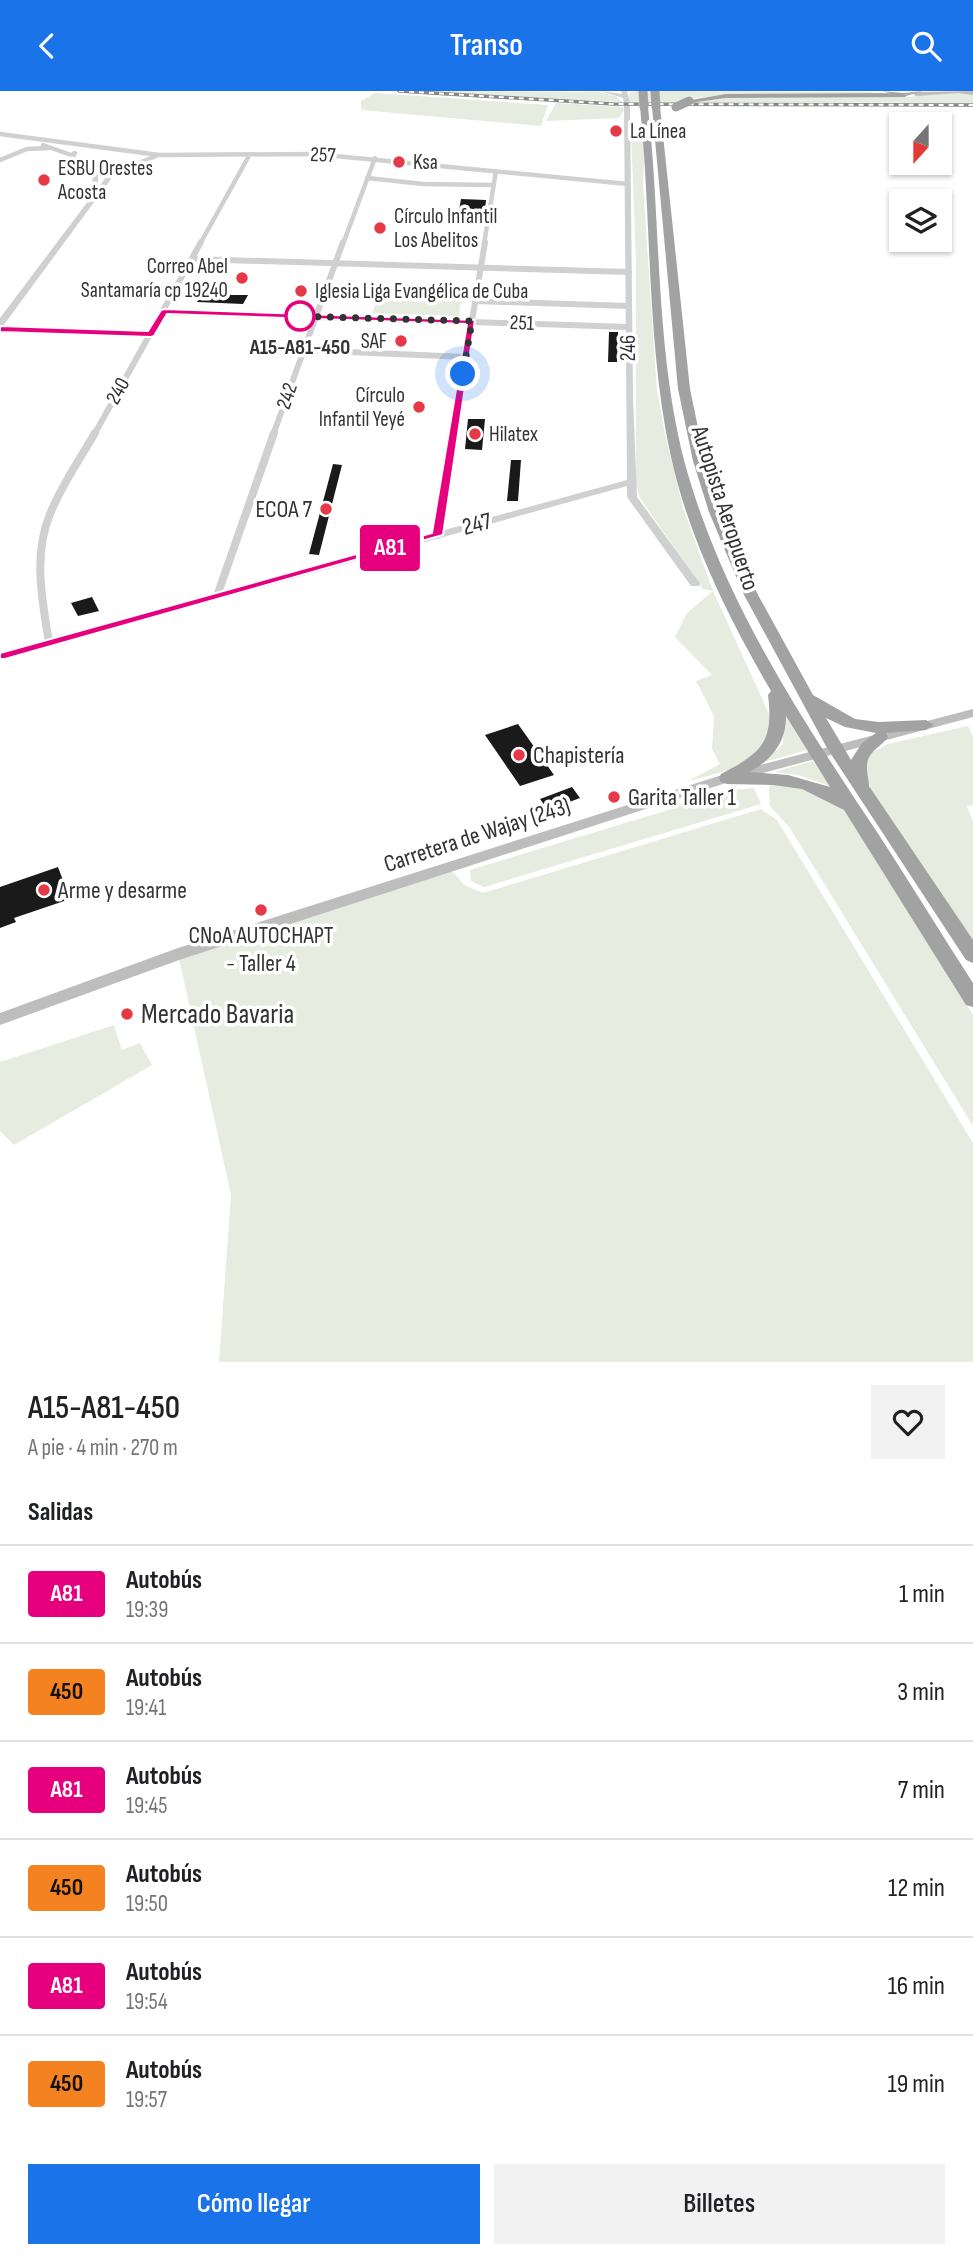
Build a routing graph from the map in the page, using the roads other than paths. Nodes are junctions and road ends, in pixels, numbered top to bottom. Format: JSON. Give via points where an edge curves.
{"nodes":[{"id":1,"x":604,"y":91,"type":"edge"},
{"id":2,"x":643,"y":91,"type":"edge"},
{"id":3,"x":655,"y":91,"type":"edge"},
{"id":4,"x":874,"y":91,"type":"edge"},
{"id":5,"x":947,"y":91,"type":"edge"},
{"id":6,"x":886,"y":92,"type":"edge"},
{"id":7,"x":918,"y":92,"type":"edge"},
{"id":8,"x":957,"y":92,"type":"edge"},
{"id":9,"x":973,"y":93,"type":"edge"},
{"id":10,"x":625,"y":94,"type":"edge"},
{"id":11,"x":903,"y":95,"type":"junction"},
{"id":12,"x":650,"y":107,"type":"junction"},
{"id":13,"x":659,"y":132,"type":"junction"},
{"id":14,"x":0,"y":134,"type":"edge"},
{"id":15,"x":18,"y":137,"type":"junction"},
{"id":16,"x":37,"y":143,"type":"junction"},
{"id":17,"x":86,"y":147,"type":"junction"},
{"id":18,"x":51,"y":148,"type":"junction"},
{"id":19,"x":27,"y":149,"type":"junction"},
{"id":20,"x":250,"y":154,"type":"junction"},
{"id":21,"x":71,"y":155,"type":"junction"},
{"id":22,"x":159,"y":155,"type":"junction"},
{"id":23,"x":375,"y":158,"type":"junction"},
{"id":24,"x":0,"y":160,"type":"edge"},
{"id":25,"x":496,"y":171,"type":"junction"},
{"id":26,"x":95,"y":174,"type":"junction"},
{"id":27,"x":112,"y":174,"type":"junction"},
{"id":28,"x":368,"y":178,"type":"junction"},
{"id":29,"x":628,"y":184,"type":"junction"},
{"id":30,"x":494,"y":185,"type":"junction"},
{"id":31,"x":48,"y":254,"type":"junction"},
{"id":32,"x":193,"y":260,"type":"junction"},
{"id":33,"x":335,"y":264,"type":"junction"},
{"id":34,"x":481,"y":268,"type":"junction"},
{"id":35,"x":37,"y":269,"type":"junction"},
{"id":36,"x":629,"y":272,"type":"junction"},
{"id":37,"x":475,"y":302,"type":"junction"},
{"id":38,"x":628,"y":306,"type":"junction"},
{"id":39,"x":0,"y":311,"type":"edge"},
{"id":40,"x":164,"y":311,"type":"junction"},
{"id":41,"x":315,"y":316,"type":"junction"},
{"id":42,"x":472,"y":321,"type":"junction"},
{"id":43,"x":0,"y":327,"type":"edge"},
{"id":44,"x":628,"y":327,"type":"junction"},
{"id":45,"x":151,"y":334,"type":"junction"},
{"id":46,"x":303,"y":350,"type":"junction"},
{"id":47,"x":466,"y":357,"type":"junction"},
{"id":48,"x":631,"y":482,"type":"junction"},
{"id":49,"x":437,"y":535,"type":"junction"},
{"id":50,"x":695,"y":585,"type":"dead end"},
{"id":51,"x":217,"y":596,"type":"junction"},
{"id":52,"x":49,"y":642,"type":"junction"},
{"id":53,"x":0,"y":656,"type":"edge"},
{"id":54,"x":774,"y":686,"type":"junction"},
{"id":55,"x":800,"y":688,"type":"junction"},
{"id":56,"x":973,"y":713,"type":"edge"},
{"id":57,"x":926,"y":725,"type":"junction"},
{"id":58,"x":880,"y":737,"type":"junction"},
{"id":59,"x":835,"y":748,"type":"junction"},
{"id":60,"x":815,"y":754,"type":"junction"},
{"id":61,"x":727,"y":778,"type":"junction"},
{"id":62,"x":866,"y":796,"type":"junction"},
{"id":63,"x":857,"y":815,"type":"junction"},
{"id":64,"x":973,"y":955,"type":"edge"},
{"id":65,"x":973,"y":999,"type":"edge"},
{"id":66,"x":0,"y":1019,"type":"edge"}],
"edges":[{"from":1,"to":10,"type":"street"},
{"from":2,"to":12,"type":"highway","name":"Autopista Aeropuerto","bridge":true},
{"from":3,"to":12,"type":"highway","name":"Autopista Aeropuerto","bridge":true},
{"from":4,"to":6,"type":"main road"},
{"from":5,"to":8,"type":"main road"},
{"from":6,"to":11,"type":"main road"},
{"from":7,"to":8,"type":"main road"},
{"from":7,"to":11,"type":"main road"},
{"from":8,"to":9,"type":"main road"},
{"from":10,"to":29,"type":"street","name":"246"},
{"from":11,"to":13,"type":"highway","bridge":true,"via":[[726,96],[690,101],[666,114]]},
{"from":12,"to":13,"type":"highway","name":"Autopista Aeropuerto"},
{"from":12,"to":54,"type":"highway","name":"Autopista Aeropuerto","via":[[662,362],[679,461],[733,611]]},
{"from":13,"to":55,"type":"highway","name":"Autopista Aeropuerto","via":[[684,389],[699,461],[750,593]]},
{"from":14,"to":15,"type":"street","name":"257"},
{"from":15,"to":16,"type":"street","name":"257"},
{"from":15,"to":17,"type":"street","name":"257"},
{"from":16,"to":18,"type":"street","name":"257"},
{"from":16,"to":19,"type":"street"},
{"from":17,"to":21,"type":"street"},
{"from":17,"to":22,"type":"street","name":"257"},
{"from":18,"to":19,"type":"street"},
{"from":18,"to":21,"type":"street","name":"257"},
{"from":19,"to":24,"type":"street"},
{"from":20,"to":22,"type":"street","name":"257"},
{"from":20,"to":23,"type":"street","name":"257"},
{"from":20,"to":32,"type":"street","name":"240"},
{"from":21,"to":26,"type":"street","name":"257"},
{"from":22,"to":27,"type":"street"},
{"from":23,"to":25,"type":"street","name":"257"},
{"from":23,"to":28,"type":"street","name":"242"},
{"from":25,"to":29,"type":"street","name":"257"},
{"from":25,"to":30,"type":"street"},
{"from":26,"to":27,"type":"street"},
{"from":26,"to":31,"type":"street","via":[[95,185]]},
{"from":27,"to":31,"type":"street"},
{"from":28,"to":30,"type":"street"},
{"from":28,"to":33,"type":"street","name":"242"},
{"from":29,"to":36,"type":"street","name":"246"},
{"from":30,"to":34,"type":"street"},
{"from":31,"to":35,"type":"street"},
{"from":32,"to":33,"type":"street"},
{"from":32,"to":40,"type":"street","name":"240"},
{"from":33,"to":34,"type":"street"},
{"from":33,"to":41,"type":"street","name":"242"},
{"from":34,"to":36,"type":"street"},
{"from":34,"to":37,"type":"street"},
{"from":35,"to":39,"type":"street"},
{"from":35,"to":43,"type":"street"},
{"from":36,"to":38,"type":"street","name":"246"},
{"from":37,"to":38,"type":"street"},
{"from":37,"to":42,"type":"street"},
{"from":38,"to":44,"type":"street","name":"246"},
{"from":40,"to":41,"type":"street","name":"251"},
{"from":40,"to":45,"type":"street","name":"240"},
{"from":41,"to":42,"type":"street","name":"251"},
{"from":41,"to":46,"type":"street","name":"242"},
{"from":42,"to":44,"type":"street","name":"251"},
{"from":42,"to":47,"type":"street"},
{"from":43,"to":45,"type":"street"},
{"from":44,"to":48,"type":"street","name":"246"},
{"from":45,"to":52,"type":"street","name":"240","via":[[50,514],[40,553]]},
{"from":46,"to":47,"type":"street"},
{"from":46,"to":51,"type":"street","name":"242"},
{"from":47,"to":49,"type":"street"},
{"from":48,"to":49,"type":"street","name":"247"},
{"from":48,"to":50,"type":"street","name":"246","via":[[632,497]]},
{"from":49,"to":51,"type":"street","name":"247"},
{"from":51,"to":52,"type":"street","name":"247"},
{"from":52,"to":53,"type":"street","name":"247"},
{"from":54,"to":60,"type":"highway","name":"Autopista Aeropuerto"},
{"from":54,"to":61,"type":"highway","via":[[780,727],[772,747],[759,761]]},
{"from":55,"to":57,"type":"highway","via":[[828,713],[854,725],[892,730]]},
{"from":55,"to":59,"type":"highway","name":"Autopista Aeropuerto"},
{"from":56,"to":57,"type":"main road","name":"Carretera de Wajay (243)"},
{"from":57,"to":58,"type":"main road","name":"Carretera de Wajay (243)"},
{"from":58,"to":59,"type":"main road","name":"Carretera de Wajay (243)"},
{"from":58,"to":62,"type":"highway","via":[[859,758],[857,769]]},
{"from":59,"to":60,"type":"main road","name":"Carretera de Wajay (243)"},
{"from":59,"to":62,"type":"highway","name":"Autopista Aeropuerto"},
{"from":60,"to":61,"type":"main road","name":"Carretera de Wajay (243)"},
{"from":60,"to":63,"type":"highway","name":"Autopista Aeropuerto"},
{"from":61,"to":63,"type":"highway","via":[[802,782],[835,796]]},
{"from":61,"to":66,"type":"main road","name":"Carretera de Wajay (243)","via":[[178,954]]},
{"from":62,"to":64,"type":"highway","name":"Autopista Aeropuerto"},
{"from":63,"to":65,"type":"highway","name":"Autopista Aeropuerto"}]}
